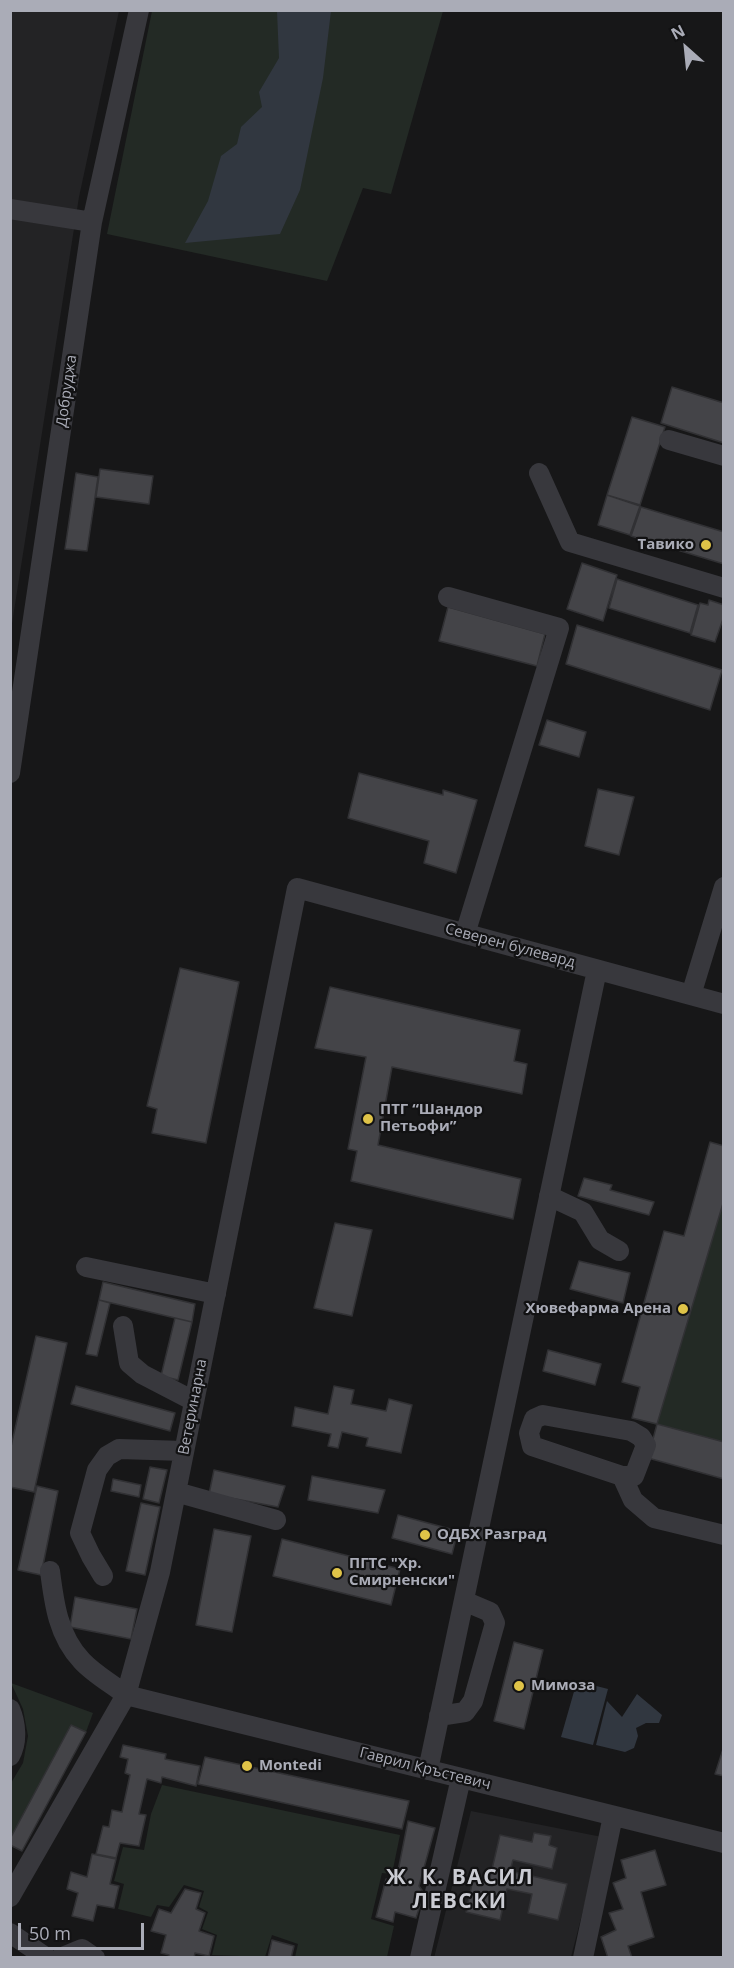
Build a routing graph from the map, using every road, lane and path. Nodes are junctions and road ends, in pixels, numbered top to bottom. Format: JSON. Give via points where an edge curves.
{"nodes":[{"id":1,"x":139,"y":10,"type":"edge"},
{"id":2,"x":10,"y":209,"type":"edge"},
{"id":3,"x":92,"y":222,"type":"junction"},
{"id":4,"x":669,"y":440,"type":"dead end"},
{"id":5,"x":723,"y":456,"type":"edge"},
{"id":6,"x":538,"y":473,"type":"dead end"},
{"id":7,"x":723,"y":588,"type":"edge"},
{"id":8,"x":448,"y":597,"type":"dead end"},
{"id":9,"x":10,"y":773,"type":"edge"},
{"id":10,"x":723,"y":887,"type":"edge"},
{"id":11,"x":297,"y":888,"type":"joint"},
{"id":12,"x":465,"y":934,"type":"junction"},
{"id":13,"x":597,"y":970,"type":"junction"},
{"id":14,"x":691,"y":995,"type":"junction"},
{"id":15,"x":723,"y":1004,"type":"edge"},
{"id":16,"x":549,"y":1196,"type":"junction"},
{"id":17,"x":619,"y":1251,"type":"dead end"},
{"id":18,"x":86,"y":1267,"type":"dead end"},
{"id":19,"x":216,"y":1294,"type":"junction"},
{"id":20,"x":123,"y":1326,"type":"dead end"},
{"id":21,"x":194,"y":1401,"type":"junction"},
{"id":22,"x":500,"y":1429,"type":"junction"},
{"id":23,"x":529,"y":1433,"type":"junction"},
{"id":24,"x":184,"y":1451,"type":"junction"},
{"id":25,"x":622,"y":1476,"type":"junction"},
{"id":26,"x":176,"y":1492,"type":"junction"},
{"id":27,"x":276,"y":1520,"type":"dead end"},
{"id":28,"x":723,"y":1535,"type":"edge"},
{"id":29,"x":50,"y":1571,"type":"dead end"},
{"id":30,"x":103,"y":1576,"type":"dead end"},
{"id":31,"x":464,"y":1601,"type":"junction"},
{"id":32,"x":126,"y":1695,"type":"junction"},
{"id":33,"x":10,"y":1709,"type":"edge"},
{"id":34,"x":439,"y":1716,"type":"junction"},
{"id":35,"x":10,"y":1756,"type":"edge"},
{"id":36,"x":428,"y":1770,"type":"junction"},
{"id":37,"x":461,"y":1778,"type":"junction"},
{"id":38,"x":613,"y":1816,"type":"junction"},
{"id":39,"x":723,"y":1843,"type":"edge"},
{"id":40,"x":10,"y":1897,"type":"edge"},
{"id":41,"x":10,"y":1933,"type":"edge"},
{"id":42,"x":47,"y":1958,"type":"edge"},
{"id":43,"x":60,"y":1958,"type":"edge"},
{"id":44,"x":95,"y":1958,"type":"edge"},
{"id":45,"x":420,"y":1958,"type":"edge"},
{"id":46,"x":584,"y":1958,"type":"edge"}],
"edges":[{"from":1,"to":3,"type":"street","name":"Добруджа"},
{"from":2,"to":3,"type":"street"},
{"from":3,"to":9,"type":"street","name":"Добруджа"},
{"from":4,"to":5,"type":"street"},
{"from":6,"to":7,"type":"street","via":[[570,542]]},
{"from":8,"to":12,"type":"street","via":[[559,628]]},
{"from":10,"to":14,"type":"street"},
{"from":11,"to":12,"type":"street","name":"Северен булевард"},
{"from":11,"to":19,"type":"street","name":"Ветеринарна"},
{"from":12,"to":13,"type":"street","name":"Северен булевард"},
{"from":13,"to":14,"type":"street","name":"Северен булевард"},
{"from":13,"to":16,"type":"street"},
{"from":14,"to":15,"type":"street","name":"Северен булевард"},
{"from":16,"to":17,"type":"street","via":[[583,1212],[600,1240]]},
{"from":16,"to":22,"type":"street"},
{"from":18,"to":19,"type":"street"},
{"from":19,"to":21,"type":"street","name":"Ветеринарна"},
{"from":20,"to":21,"type":"street","via":[[129,1363]]},
{"from":21,"to":24,"type":"street","name":"Ветеринарна"},
{"from":22,"to":23,"type":"street"},
{"from":22,"to":31,"type":"street"},
{"from":23,"to":25,"type":"street","via":[[532,1446]]},
{"from":23,"to":25,"type":"street","via":[[534,1419],[543,1415],[631,1431],[645,1445],[634,1476]]},
{"from":24,"to":26,"type":"street","name":"Ветеринарна"},
{"from":24,"to":30,"type":"street","via":[[119,1449],[107,1456],[97,1470],[80,1533]]},
{"from":25,"to":28,"type":"street","via":[[633,1500],[654,1518]]},
{"from":26,"to":27,"type":"street"},
{"from":26,"to":32,"type":"street","name":"Ветеринарна","via":[[160,1572]]},
{"from":29,"to":32,"type":"street","via":[[56,1615],[68,1640],[81,1661]]},
{"from":31,"to":34,"type":"street"},
{"from":31,"to":34,"type":"street","via":[[490,1612],[495,1623],[473,1701],[465,1712]]},
{"from":32,"to":36,"type":"street","name":"Гаврил Кръстевич"},
{"from":32,"to":40,"type":"street","name":"Ветеринарна"},
{"from":33,"to":35,"type":"street","via":[[15,1726]]},
{"from":34,"to":36,"type":"street"},
{"from":36,"to":37,"type":"street","name":"Гаврил Кръстевич"},
{"from":37,"to":38,"type":"street","name":"Гаврил Кръстевич"},
{"from":37,"to":45,"type":"street"},
{"from":38,"to":39,"type":"street","name":"Гаврил Кръстевич"},
{"from":38,"to":46,"type":"street"},
{"from":41,"to":42,"type":"street"},
{"from":43,"to":44,"type":"street","via":[[82,1949]]}]}
